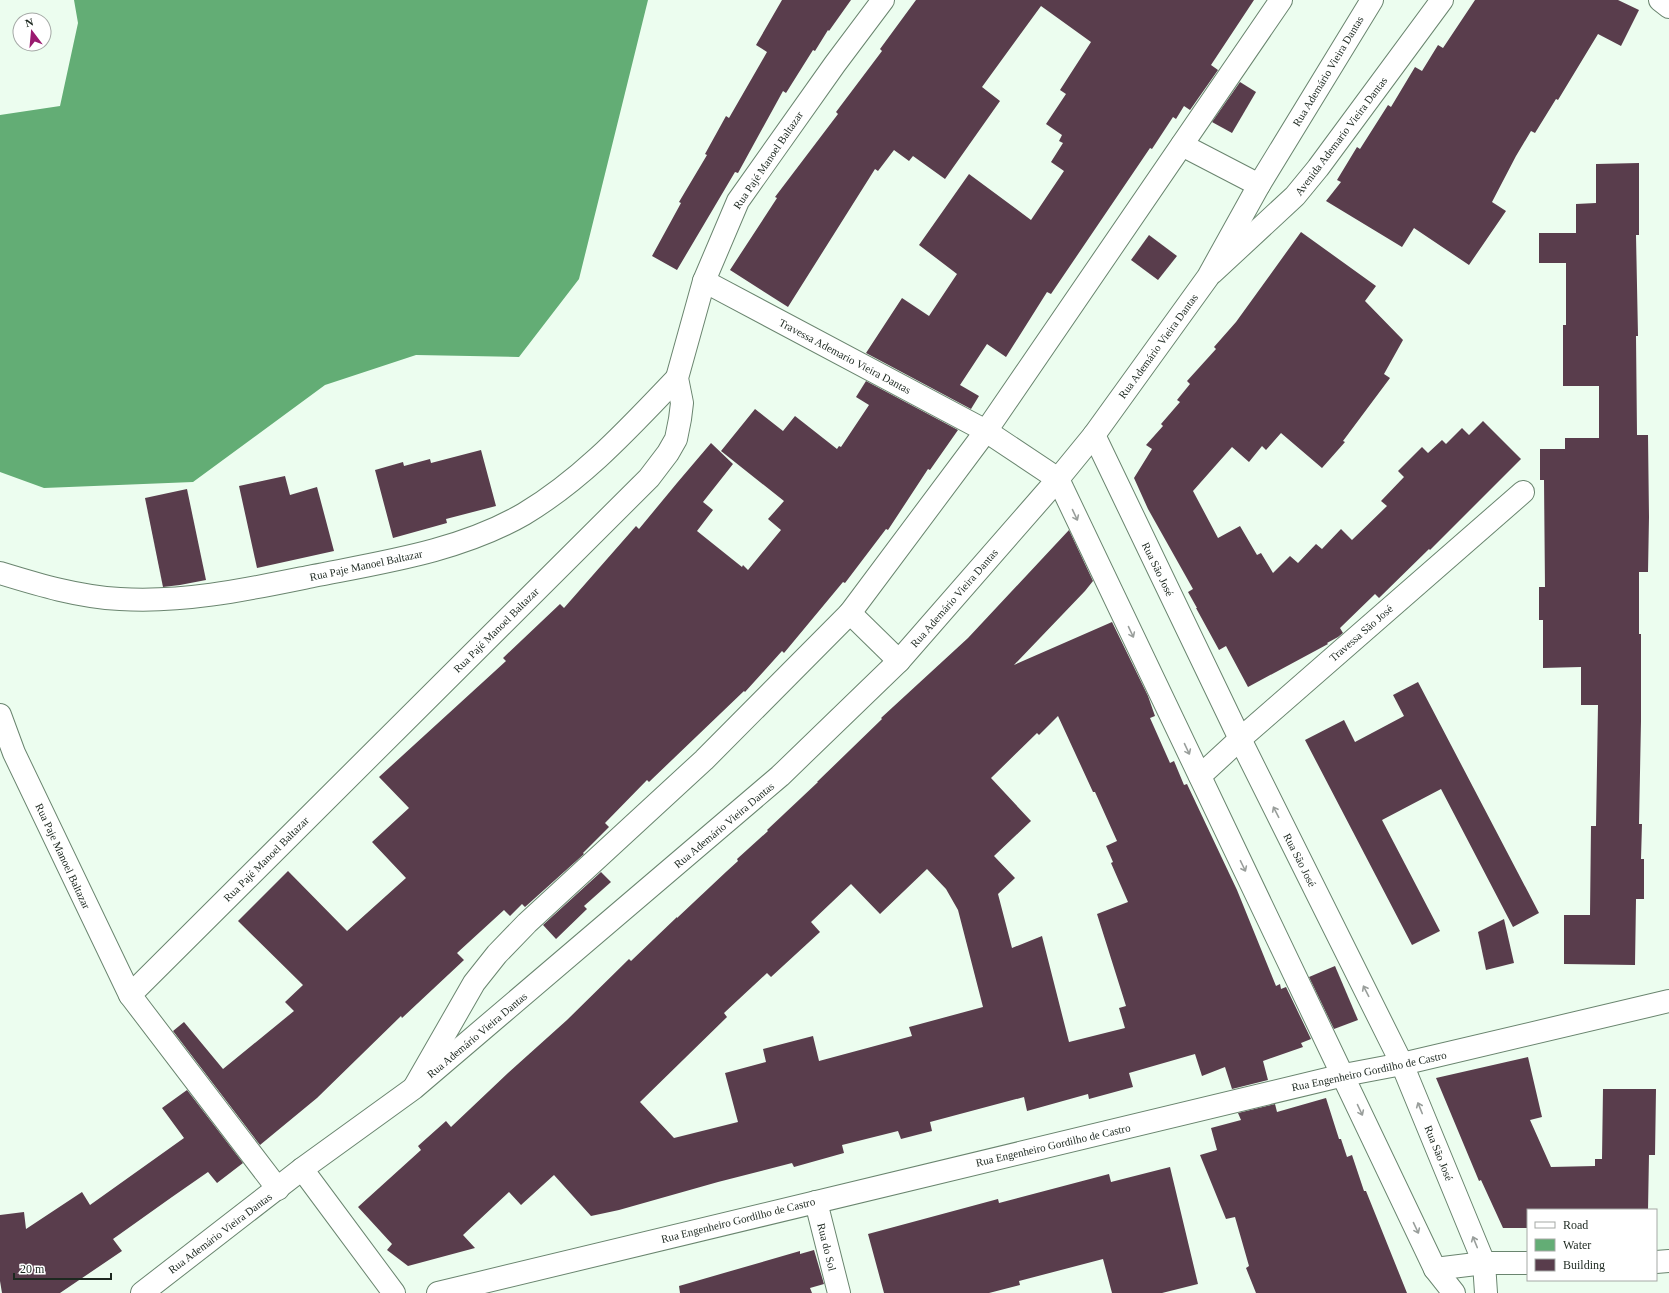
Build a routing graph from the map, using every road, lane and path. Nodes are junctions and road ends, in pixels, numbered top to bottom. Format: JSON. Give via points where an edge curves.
{"nodes":[{"id":1,"x":883,"y":0,"type":"edge"},
{"id":2,"x":1281,"y":0,"type":"edge"},
{"id":3,"x":1372,"y":0,"type":"edge"},
{"id":4,"x":1442,"y":0,"type":"edge"},
{"id":5,"x":1660,"y":0,"type":"edge"},
{"id":6,"x":1669,"y":7,"type":"edge"},
{"id":7,"x":1182,"y":145,"type":"junction"},
{"id":8,"x":1259,"y":185,"type":"junction"},
{"id":9,"x":1208,"y":277,"type":"junction"},
{"id":10,"x":704,"y":281,"type":"junction"},
{"id":11,"x":677,"y":378,"type":"junction"},
{"id":12,"x":986,"y":431,"type":"junction"},
{"id":13,"x":1094,"y":435,"type":"junction"},
{"id":14,"x":1058,"y":479,"type":"junction"},
{"id":15,"x":1523,"y":492,"type":"dead end"},
{"id":16,"x":0,"y":573,"type":"edge"},
{"id":17,"x":850,"y":613,"type":"junction"},
{"id":18,"x":899,"y":661,"type":"junction"},
{"id":19,"x":0,"y":715,"type":"edge"},
{"id":20,"x":1240,"y":739,"type":"junction"},
{"id":21,"x":1200,"y":776,"type":"junction"},
{"id":22,"x":130,"y":995,"type":"junction"},
{"id":23,"x":1669,"y":1001,"type":"edge"},
{"id":24,"x":1402,"y":1064,"type":"junction"},
{"id":25,"x":1344,"y":1075,"type":"junction"},
{"id":26,"x":414,"y":1088,"type":"junction"},
{"id":27,"x":302,"y":1169,"type":"junction"},
{"id":28,"x":278,"y":1189,"type":"junction"},
{"id":29,"x":816,"y":1202,"type":"junction"},
{"id":30,"x":1669,"y":1261,"type":"edge"},
{"id":31,"x":1657,"y":1262,"type":"edge"},
{"id":32,"x":1484,"y":1263,"type":"junction"},
{"id":33,"x":1527,"y":1263,"type":"edge"},
{"id":34,"x":1435,"y":1269,"type":"junction"},
{"id":35,"x":142,"y":1293,"type":"edge"},
{"id":36,"x":394,"y":1293,"type":"edge"},
{"id":37,"x":438,"y":1293,"type":"edge"},
{"id":38,"x":839,"y":1293,"type":"edge"},
{"id":39,"x":1454,"y":1293,"type":"edge"},
{"id":40,"x":1486,"y":1293,"type":"edge"}],
"edges":[{"from":1,"to":10,"type":"street","name":"Rua Pajé Manoel Baltazar","via":[[738,201]]},
{"from":2,"to":7,"type":"street","name":"Rua Ademário Vieira Dantas"},
{"from":3,"to":8,"type":"street","name":"Rua Ademário Vieira Dantas"},
{"from":4,"to":9,"type":"street","name":"Avenida Ademario Vieira Dantas","via":[[1296,196]]},
{"from":5,"to":6,"type":"street"},
{"from":7,"to":8,"type":"street"},
{"from":7,"to":12,"type":"street","name":"Rua Ademário Vieira Dantas"},
{"from":8,"to":9,"type":"street","name":"Rua Ademário Vieira Dantas"},
{"from":9,"to":13,"type":"street","name":"Rua Ademário Vieira Dantas"},
{"from":10,"to":11,"type":"street","name":"Rua Pajé Manoel Baltazar"},
{"from":10,"to":12,"type":"street","name":"Travessa Ademario Vieira Dantas"},
{"from":11,"to":16,"type":"street","name":"Rua Paje Manoel Baltazar","via":[[606,452],[564,487],[523,514],[484,534],[430,552],[182,599],[120,600],[58,591]]},
{"from":11,"to":22,"type":"street","name":"Rua Pajé Manoel Baltazar","via":[[682,403],[676,439],[649,478]]},
{"from":12,"to":14,"type":"street"},
{"from":12,"to":17,"type":"street","name":"Rua Ademário Vieira Dantas"},
{"from":13,"to":14,"type":"street","name":"Rua Ademário Vieira Dantas"},
{"from":13,"to":20,"type":"street","name":"Rua São José"},
{"from":14,"to":18,"type":"street","name":"Rua Ademário Vieira Dantas"},
{"from":14,"to":21,"type":"street","one_way":true},
{"from":15,"to":20,"type":"street","name":"Travessa São José"},
{"from":17,"to":18,"type":"street"},
{"from":17,"to":26,"type":"street","name":"Rua Ademário Vieira Dantas","via":[[704,760],[497,954],[474,983]]},
{"from":18,"to":26,"type":"street","name":"Rua Ademário Vieira Dantas","via":[[780,776]]},
{"from":19,"to":22,"type":"street","name":"Rua Paje Manoel Baltazar","via":[[14,752]]},
{"from":20,"to":21,"type":"street","name":"Travessa São José"},
{"from":24,"to":20,"type":"street","name":"Rua São José","one_way":true},
{"from":21,"to":25,"type":"street","one_way":true},
{"from":22,"to":28,"type":"street"},
{"from":23,"to":24,"type":"street","name":"Rua Engenheiro Gordilho de Castro"},
{"from":24,"to":25,"type":"street","name":"Rua Engenheiro Gordilho de Castro"},
{"from":32,"to":24,"type":"street","name":"Rua São José","one_way":true},
{"from":25,"to":29,"type":"street","name":"Rua Engenheiro Gordilho de Castro"},
{"from":25,"to":34,"type":"street","one_way":true},
{"from":26,"to":27,"type":"street","name":"Rua Ademário Vieira Dantas"},
{"from":27,"to":28,"type":"street","name":"Rua Ademário Vieira Dantas"},
{"from":27,"to":36,"type":"street"},
{"from":28,"to":35,"type":"street","name":"Rua Ademário Vieira Dantas"},
{"from":29,"to":37,"type":"street","name":"Rua Engenheiro Gordilho de Castro"},
{"from":29,"to":38,"type":"street","name":"Rua do Sol"},
{"from":30,"to":31,"type":"street"},
{"from":32,"to":33,"type":"street"},
{"from":32,"to":34,"type":"street"},
{"from":32,"to":40,"type":"street","name":"Rua São José"},
{"from":34,"to":39,"type":"street"}]}
